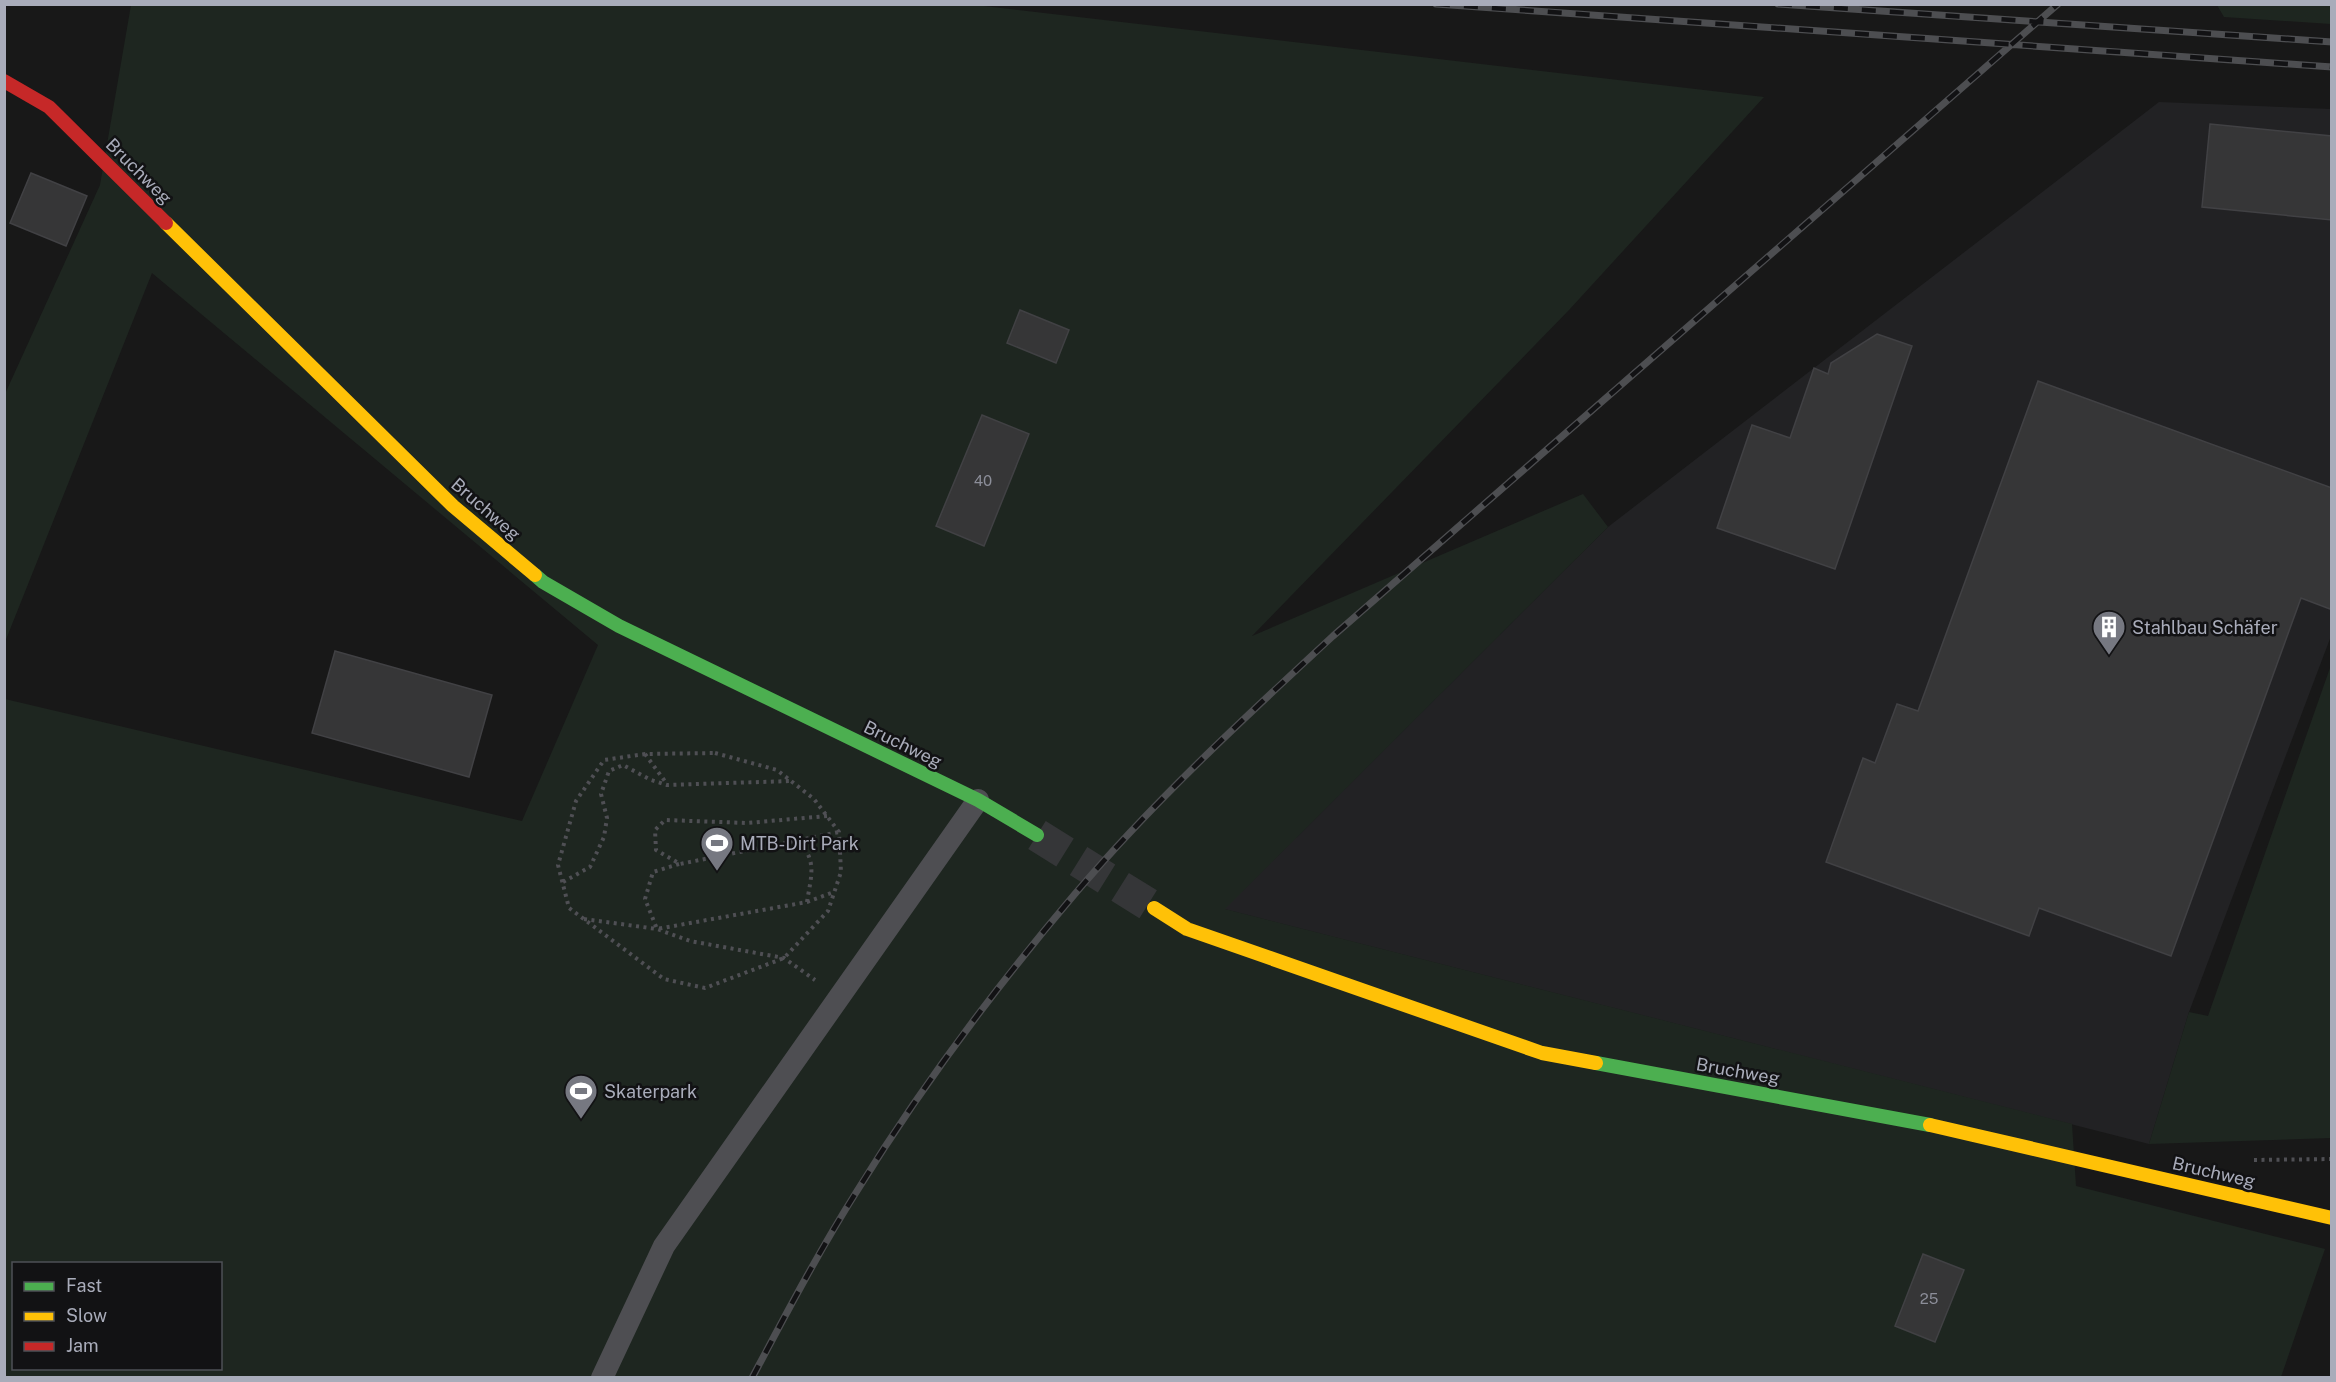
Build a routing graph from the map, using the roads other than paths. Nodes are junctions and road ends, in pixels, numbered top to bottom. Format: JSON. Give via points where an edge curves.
{"nodes":[{"id":1,"x":4,"y":81,"type":"edge"},
{"id":2,"x":978,"y":800,"type":"junction"},
{"id":3,"x":1037,"y":836,"type":"tunnel mouth"},
{"id":4,"x":1154,"y":908,"type":"tunnel mouth"},
{"id":5,"x":2331,"y":1218,"type":"edge"},
{"id":6,"x":602,"y":1377,"type":"edge"}],
"edges":[{"from":1,"to":2,"type":"street","name":"Bruchweg","via":[[49,107],[453,506],[543,582],[619,626]]},
{"from":2,"to":3,"type":"street","name":"Bruchweg"},
{"from":2,"to":6,"type":"lane","via":[[664,1246]]},
{"from":4,"to":5,"type":"street","name":"Bruchweg","via":[[1187,929],[1542,1053],[1943,1127]]}]}
